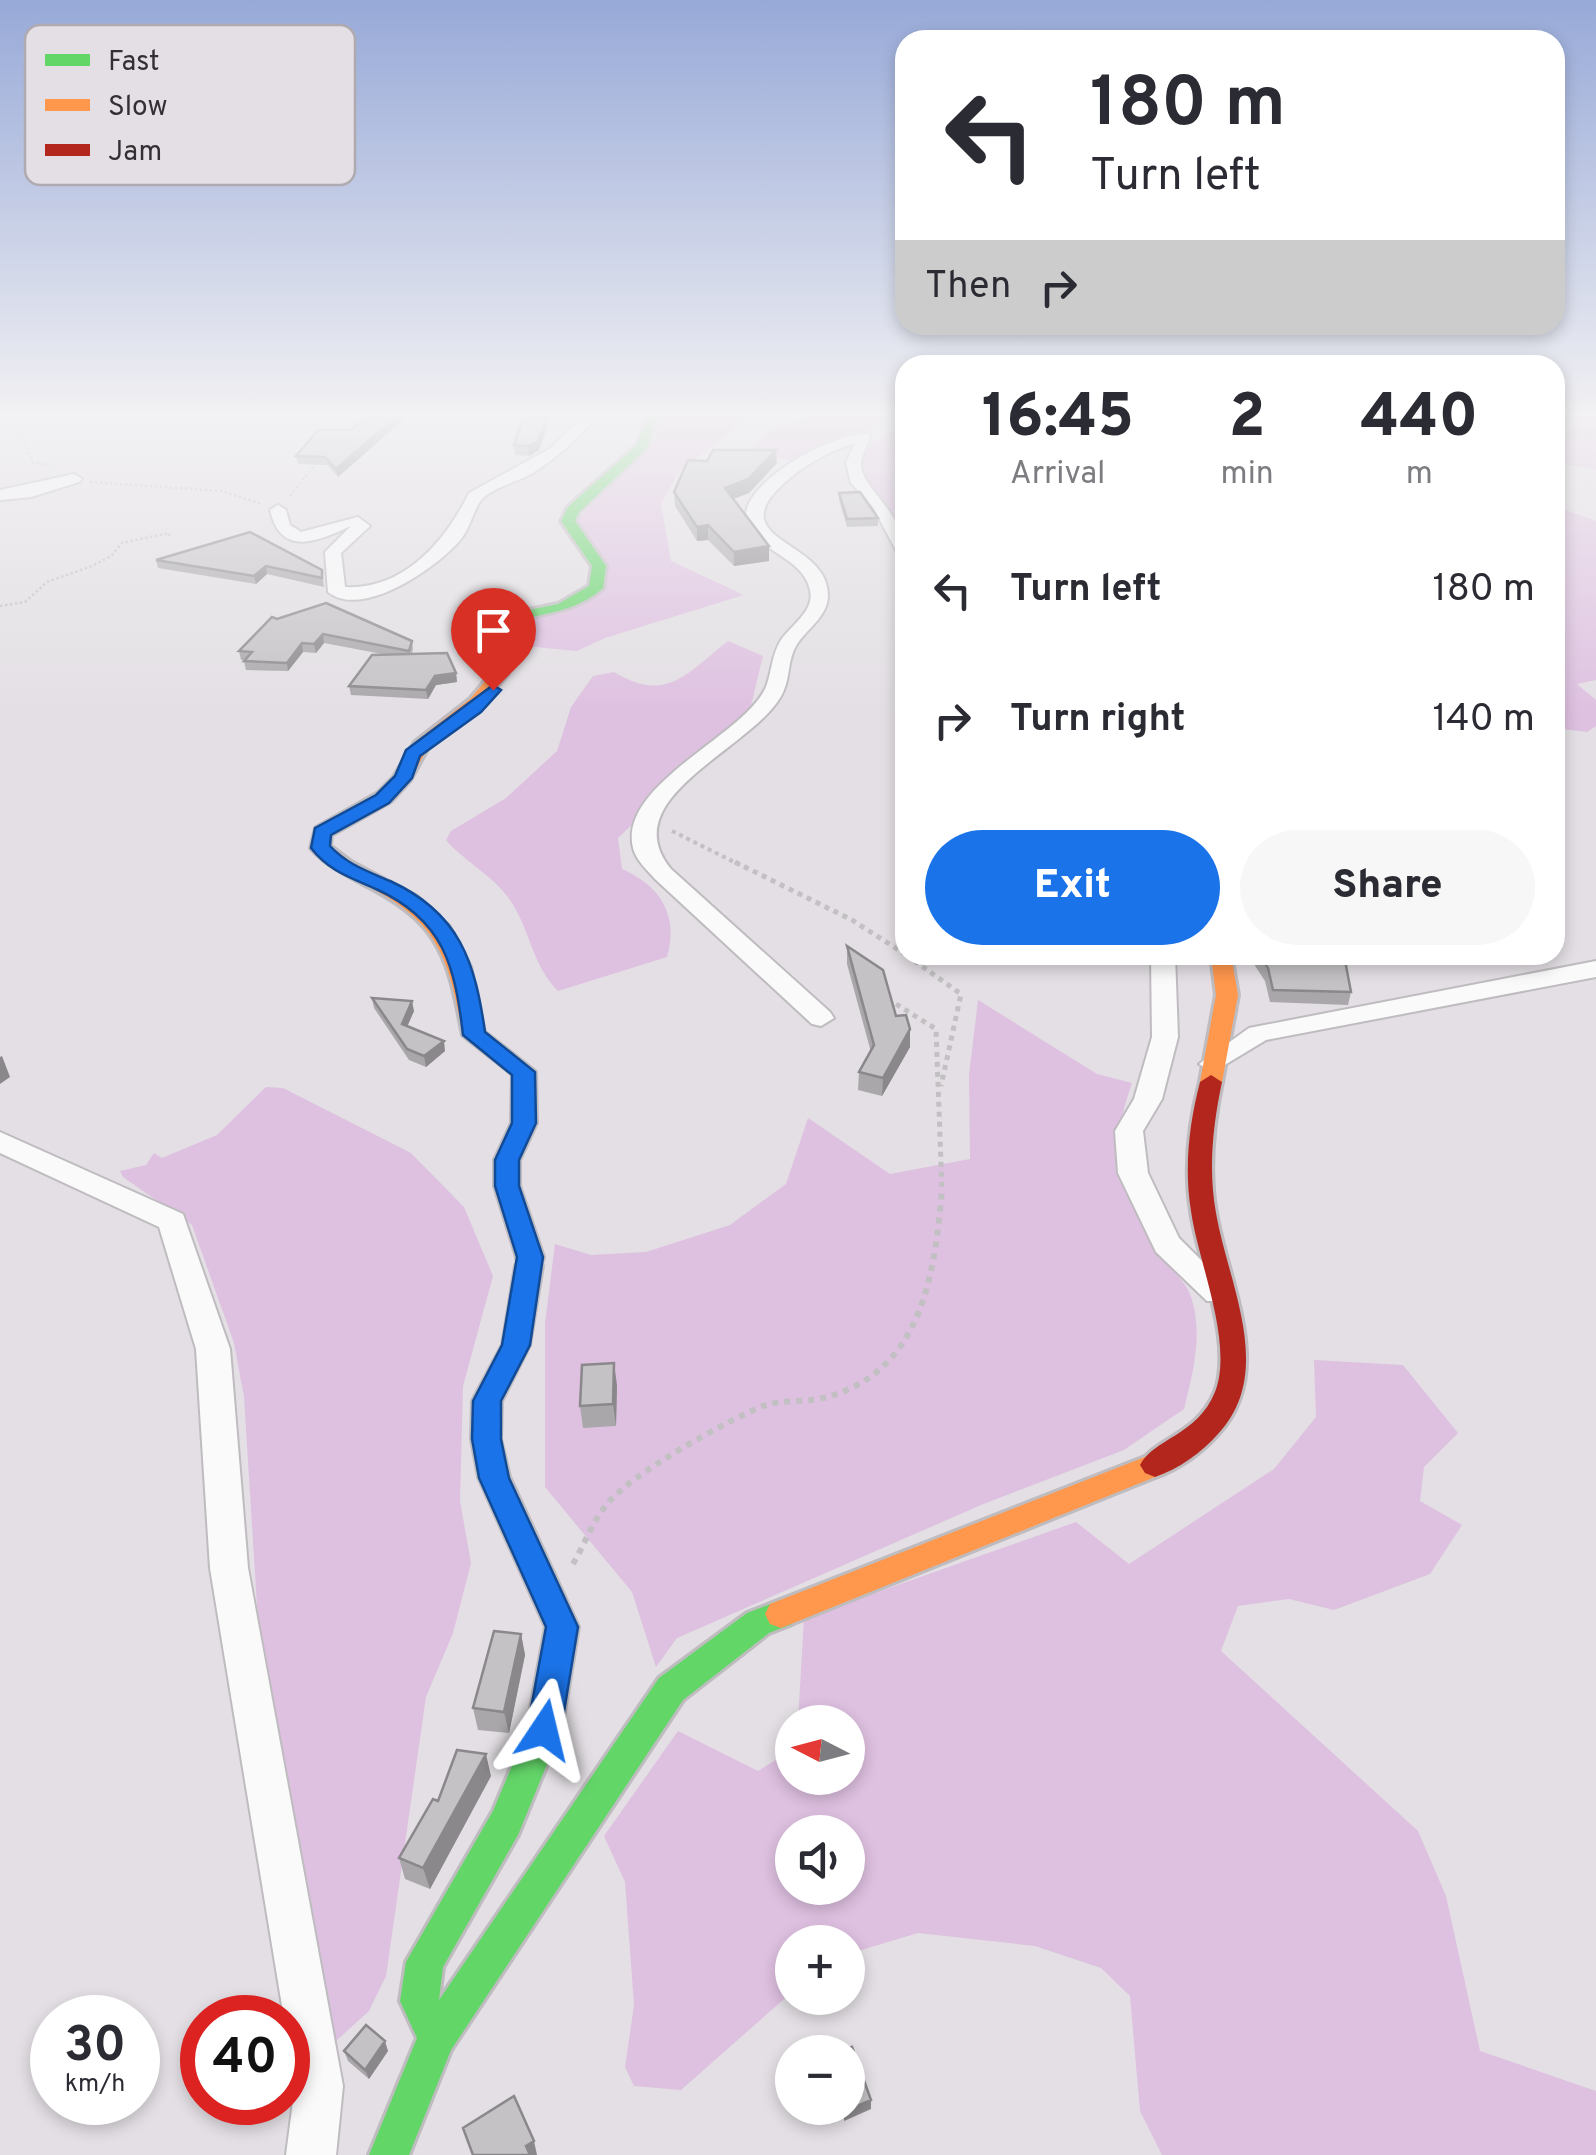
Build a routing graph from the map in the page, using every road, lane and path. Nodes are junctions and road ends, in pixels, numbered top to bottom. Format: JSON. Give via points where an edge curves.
{"nodes":[{"id":1,"x":279,"y":515,"type":"edge"},
{"id":2,"x":472,"y":515,"type":"edge"},
{"id":3,"x":571,"y":515,"type":"edge"},
{"id":4,"x":752,"y":515,"type":"edge"},
{"id":5,"x":170,"y":538,"type":"dead end"},
{"id":6,"x":0,"y":606,"type":"edge"},
{"id":7,"x":661,"y":800,"type":"junction"},
{"id":8,"x":895,"y":948,"type":"edge"},
{"id":9,"x":919,"y":965,"type":"edge"},
{"id":10,"x":1163,"y":965,"type":"edge"},
{"id":11,"x":1222,"y":965,"type":"edge"},
{"id":12,"x":1596,"y":968,"type":"edge"},
{"id":13,"x":896,"y":1004,"type":"edge"},
{"id":14,"x":821,"y":1018,"type":"dead end"},
{"id":15,"x":1213,"y":1064,"type":"junction"},
{"id":16,"x":939,"y":1096,"type":"junction"},
{"id":17,"x":0,"y":1142,"type":"edge"},
{"id":18,"x":1223,"y":1297,"type":"junction"},
{"id":19,"x":552,"y":1602,"type":"junction"},
{"id":20,"x":436,"y":2037,"type":"junction"},
{"id":21,"x":312,"y":2155,"type":"edge"},
{"id":22,"x":389,"y":2155,"type":"edge"}],
"edges":[{"from":1,"to":2,"type":"street","via":[[282,528],[297,537],[352,520],[362,526],[333,552],[337,592],[350,595],[397,583],[421,568]]},
{"from":3,"to":19,"type":"street","via":[[568,522],[600,566],[596,588],[562,608],[481,624],[467,638],[500,673],[493,690],[412,754],[404,778],[382,799],[322,832],[320,848],[338,867],[428,913],[454,944],[474,1035],[524,1072],[524,1123],[507,1160],[507,1186],[530,1257],[516,1345],[487,1401],[486,1439],[494,1478]]},
{"from":4,"to":7,"type":"street","via":[[769,539],[814,577],[818,603],[783,651],[764,711],[724,738]]},
{"from":5,"to":6,"type":"path","via":[[169,533],[122,543],[92,566],[47,582],[26,602]]},
{"from":7,"to":8,"type":"path","via":[[672,831],[852,920]]},
{"from":7,"to":14,"type":"street","via":[[642,827],[644,849]]},
{"from":9,"to":16,"type":"path","via":[[961,994]]},
{"from":10,"to":18,"type":"street","via":[[1165,1037],[1148,1099],[1130,1131],[1132,1173],[1166,1244]]},
{"from":11,"to":15,"type":"street","via":[[1229,992]]},
{"from":12,"to":15,"type":"street","via":[[1258,1034]]},
{"from":13,"to":16,"type":"path","via":[[936,1029]]},
{"from":15,"to":18,"type":"street","via":[[1201,1129],[1200,1192]]},
{"from":16,"to":19,"type":"path","via":[[943,1178],[935,1270],[904,1343],[878,1374],[826,1398],[764,1405],[639,1476],[606,1504]]},
{"from":17,"to":21,"type":"street","via":[[172,1221],[213,1349],[229,1568],[318,2086]]},
{"from":18,"to":20,"type":"street","via":[[1233,1371],[1229,1400],[1190,1448],[758,1623],[671,1689]]},
{"from":19,"to":20,"type":"street","via":[[562,1627],[544,1730],[506,1824],[425,1962],[419,2002]]},
{"from":20,"to":22,"type":"street"}]}
